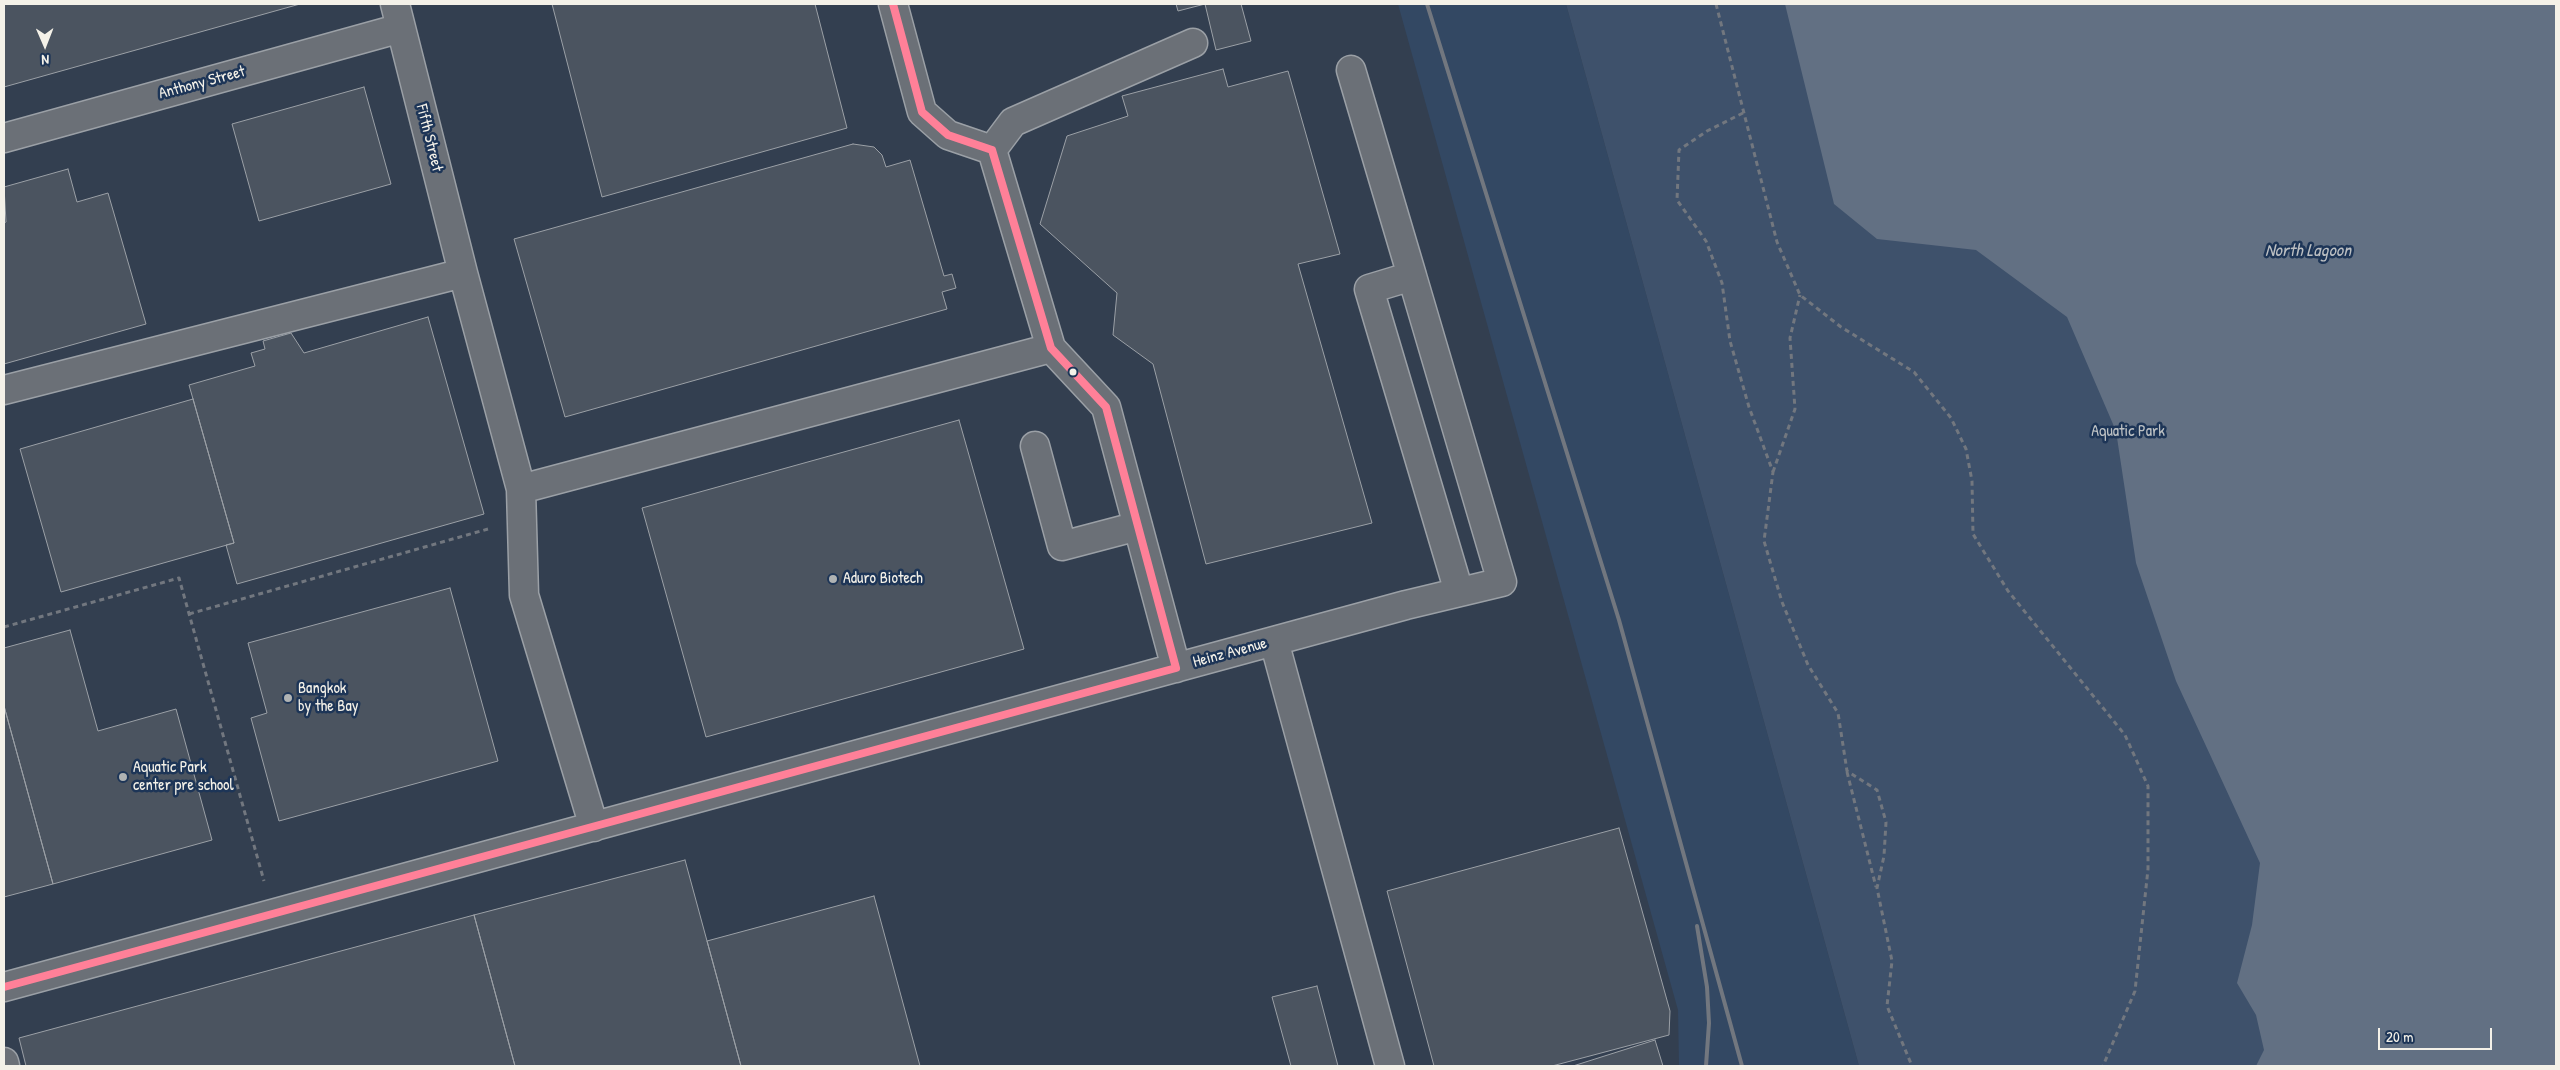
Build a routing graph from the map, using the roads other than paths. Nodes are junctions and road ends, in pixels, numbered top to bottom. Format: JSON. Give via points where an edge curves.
{"nodes":[{"id":1,"x":893,"y":4,"type":"edge"},
{"id":2,"x":398,"y":16,"type":"edge"},
{"id":3,"x":1193,"y":43,"type":"dead end"},
{"id":4,"x":1351,"y":70,"type":"dead end"},
{"id":5,"x":4,"y":138,"type":"edge"},
{"id":6,"x":992,"y":150,"type":"junction"},
{"id":7,"x":463,"y":273,"type":"junction"},
{"id":8,"x":1412,"y":276,"type":"junction"},
{"id":9,"x":1051,"y":348,"type":"junction"},
{"id":10,"x":4,"y":390,"type":"edge"},
{"id":11,"x":1035,"y":446,"type":"dead end"},
{"id":12,"x":521,"y":489,"type":"junction"},
{"id":13,"x":1138,"y":526,"type":"junction"},
{"id":14,"x":1459,"y":592,"type":"junction"},
{"id":15,"x":1274,"y":641,"type":"junction"},
{"id":16,"x":1176,"y":668,"type":"junction"},
{"id":17,"x":594,"y":827,"type":"junction"},
{"id":18,"x":4,"y":988,"type":"edge"},
{"id":19,"x":4,"y":1062,"type":"edge"},
{"id":20,"x":5,"y":1066,"type":"edge"},
{"id":21,"x":1390,"y":1066,"type":"edge"}],
"edges":[{"from":1,"to":6,"type":"street","via":[[922,112],[948,135]]},
{"from":2,"to":5,"type":"street","name":"Anthony Street"},
{"from":2,"to":7,"type":"street","name":"Fifth Street"},
{"from":3,"to":6,"type":"street","via":[[1013,122]]},
{"from":4,"to":8,"type":"street"},
{"from":6,"to":9,"type":"street"},
{"from":7,"to":10,"type":"street"},
{"from":7,"to":12,"type":"street","name":"Fifth Street"},
{"from":8,"to":14,"type":"street","via":[[1369,289]]},
{"from":8,"to":14,"type":"street","name":"Heinz Avenue","via":[[1502,582]]},
{"from":9,"to":12,"type":"street"},
{"from":9,"to":13,"type":"street","via":[[1106,407]]},
{"from":11,"to":13,"type":"street","via":[[1062,546]]},
{"from":12,"to":17,"type":"street","name":"Fifth Street","via":[[524,595]]},
{"from":13,"to":16,"type":"street"},
{"from":14,"to":15,"type":"street","name":"Heinz Avenue"},
{"from":15,"to":16,"type":"street","name":"Heinz Avenue"},
{"from":15,"to":21,"type":"street"},
{"from":16,"to":17,"type":"street","name":"Heinz Avenue"},
{"from":17,"to":18,"type":"street","name":"Heinz Avenue"},
{"from":19,"to":20,"type":"street"}]}
